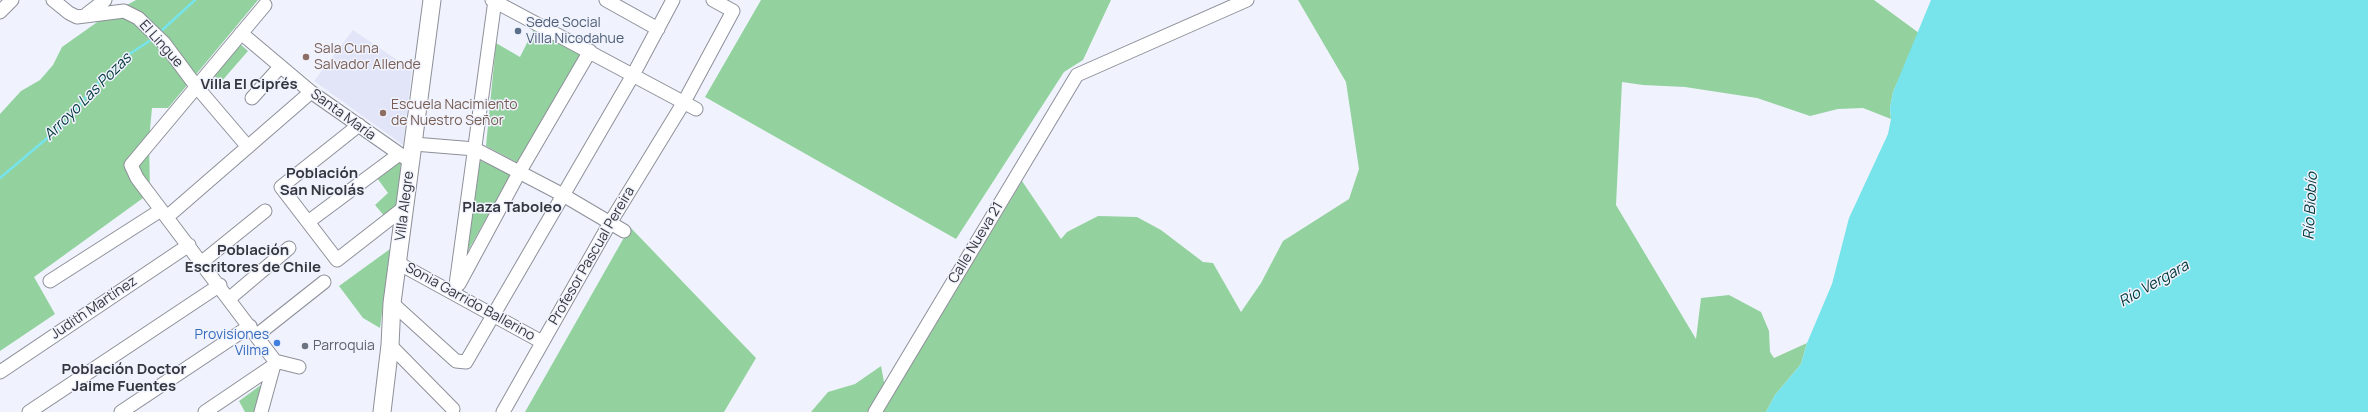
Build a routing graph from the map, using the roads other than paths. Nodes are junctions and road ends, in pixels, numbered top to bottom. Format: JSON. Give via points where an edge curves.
{"nodes":[{"id":1,"x":12,"y":0,"type":"edge"},
{"id":2,"x":53,"y":0,"type":"edge"},
{"id":3,"x":105,"y":0,"type":"edge"},
{"id":4,"x":432,"y":0,"type":"edge"},
{"id":5,"x":606,"y":0,"type":"edge"},
{"id":6,"x":673,"y":0,"type":"edge"},
{"id":7,"x":713,"y":0,"type":"edge"},
{"id":8,"x":1246,"y":0,"type":"edge"},
{"id":9,"x":494,"y":1,"type":"edge"},
{"id":10,"x":265,"y":6,"type":"dead end"},
{"id":11,"x":0,"y":12,"type":"edge"},
{"id":12,"x":85,"y":15,"type":"junction"},
{"id":13,"x":658,"y":29,"type":"junction"},
{"id":14,"x":242,"y":33,"type":"junction"},
{"id":15,"x":590,"y":51,"type":"junction"},
{"id":16,"x":280,"y":67,"type":"junction"},
{"id":17,"x":633,"y":75,"type":"junction"},
{"id":18,"x":196,"y":86,"type":"junction"},
{"id":19,"x":311,"y":92,"type":"junction"},
{"id":20,"x":252,"y":98,"type":"dead end"},
{"id":21,"x":684,"y":102,"type":"junction"},
{"id":22,"x":696,"y":109,"type":"dead end"},
{"id":23,"x":359,"y":125,"type":"junction"},
{"id":24,"x":414,"y":144,"type":"junction"},
{"id":25,"x":248,"y":147,"type":"junction"},
{"id":26,"x":475,"y":149,"type":"junction"},
{"id":27,"x":404,"y":158,"type":"junction"},
{"id":28,"x":520,"y":172,"type":"junction"},
{"id":29,"x":564,"y":195,"type":"junction"},
{"id":30,"x":405,"y":207,"type":"junction"},
{"id":31,"x":265,"y":211,"type":"dead end"},
{"id":32,"x":164,"y":213,"type":"junction"},
{"id":33,"x":308,"y":222,"type":"junction"},
{"id":34,"x":610,"y":223,"type":"junction"},
{"id":35,"x":624,"y":231,"type":"dead end"},
{"id":36,"x":189,"y":245,"type":"junction"},
{"id":37,"x":289,"y":248,"type":"dead end"},
{"id":38,"x":202,"y":262,"type":"junction"},
{"id":39,"x":398,"y":263,"type":"junction"},
{"id":40,"x":50,"y":281,"type":"dead end"},
{"id":41,"x":324,"y":282,"type":"dead end"},
{"id":42,"x":220,"y":285,"type":"junction"},
{"id":43,"x":455,"y":292,"type":"junction"},
{"id":44,"x":230,"y":298,"type":"junction"},
{"id":45,"x":392,"y":303,"type":"junction"},
{"id":46,"x":494,"y":315,"type":"junction"},
{"id":47,"x":254,"y":330,"type":"junction"},
{"id":48,"x":542,"y":342,"type":"junction"},
{"id":49,"x":390,"y":345,"type":"junction"},
{"id":50,"x":274,"y":364,"type":"junction"},
{"id":51,"x":299,"y":367,"type":"dead end"},
{"id":52,"x":0,"y":372,"type":"edge"},
{"id":53,"x":453,"y":409,"type":"dead end"},
{"id":54,"x":29,"y":412,"type":"edge"},
{"id":55,"x":121,"y":412,"type":"edge"},
{"id":56,"x":205,"y":412,"type":"edge"},
{"id":57,"x":261,"y":412,"type":"edge"},
{"id":58,"x":382,"y":412,"type":"edge"},
{"id":59,"x":503,"y":412,"type":"edge"},
{"id":60,"x":875,"y":412,"type":"edge"}],
"edges":[{"from":1,"to":11,"type":"street"},
{"from":2,"to":12,"type":"street","name":"El Lingue","via":[[69,14],[77,17]]},
{"from":3,"to":12,"type":"street"},
{"from":4,"to":24,"type":"main road","name":"Villa Alegre"},
{"from":5,"to":13,"type":"street"},
{"from":6,"to":13,"type":"street"},
{"from":7,"to":21,"type":"street","name":"Profesor Pascual Pereira","via":[[733,11]]},
{"from":8,"to":60,"type":"street","name":"Calle Nueva 21","via":[[1077,75]]},
{"from":9,"to":15,"type":"street"},
{"from":9,"to":26,"type":"street"},
{"from":10,"to":14,"type":"street"},
{"from":12,"to":18,"type":"street","name":"El Lingue","via":[[124,11],[138,18],[164,43]]},
{"from":13,"to":17,"type":"street"},
{"from":14,"to":16,"type":"street","name":"Santa María"},
{"from":14,"to":18,"type":"street"},
{"from":15,"to":17,"type":"street"},
{"from":15,"to":28,"type":"street"},
{"from":16,"to":19,"type":"street","name":"Santa María"},
{"from":16,"to":20,"type":"street"},
{"from":17,"to":21,"type":"street"},
{"from":17,"to":29,"type":"street"},
{"from":18,"to":25,"type":"street","name":"El Lingue"},
{"from":18,"to":32,"type":"street","via":[[130,165]]},
{"from":19,"to":23,"type":"street","name":"Santa María"},
{"from":19,"to":25,"type":"street"},
{"from":21,"to":22,"type":"street"},
{"from":21,"to":34,"type":"street","name":"Profesor Pascual Pereira"},
{"from":23,"to":27,"type":"street","name":"Santa María"},
{"from":23,"to":33,"type":"street","via":[[281,187]]},
{"from":24,"to":26,"type":"street"},
{"from":24,"to":27,"type":"main road","name":"Villa Alegre"},
{"from":25,"to":32,"type":"street","via":[[231,163]]},
{"from":26,"to":28,"type":"street"},
{"from":26,"to":43,"type":"street"},
{"from":27,"to":30,"type":"main road","name":"Villa Alegre"},
{"from":27,"to":33,"type":"street"},
{"from":28,"to":29,"type":"street"},
{"from":28,"to":43,"type":"street"},
{"from":29,"to":34,"type":"street"},
{"from":29,"to":46,"type":"street"},
{"from":30,"to":33,"type":"street","via":[[337,260]]},
{"from":30,"to":39,"type":"main road","name":"Villa Alegre"},
{"from":31,"to":38,"type":"street"},
{"from":32,"to":36,"type":"street"},
{"from":32,"to":40,"type":"street"},
{"from":34,"to":35,"type":"street"},
{"from":34,"to":48,"type":"street","name":"Profesor Pascual Pereira"},
{"from":36,"to":38,"type":"street"},
{"from":36,"to":52,"type":"street","name":"Judith Martínez"},
{"from":37,"to":44,"type":"street"},
{"from":38,"to":42,"type":"street"},
{"from":39,"to":43,"type":"street","name":"Sonia Garrido Ballerino"},
{"from":39,"to":45,"type":"main road","name":"Villa Alegre"},
{"from":41,"to":47,"type":"street"},
{"from":42,"to":44,"type":"street"},
{"from":42,"to":54,"type":"street"},
{"from":43,"to":46,"type":"street","name":"Sonia Garrido Ballerino"},
{"from":44,"to":47,"type":"street"},
{"from":45,"to":46,"type":"street","via":[[456,361],[462,363],[469,358]]},
{"from":45,"to":49,"type":"main road","name":"Villa Alegre"},
{"from":46,"to":48,"type":"street","name":"Sonia Garrido Ballerino"},
{"from":47,"to":50,"type":"street"},
{"from":47,"to":55,"type":"street"},
{"from":48,"to":59,"type":"street","name":"Profesor Pascual Pereira"},
{"from":49,"to":53,"type":"street"},
{"from":49,"to":58,"type":"main road","name":"Villa Alegre"},
{"from":50,"to":51,"type":"street"},
{"from":50,"to":56,"type":"street"},
{"from":50,"to":57,"type":"street"}]}
